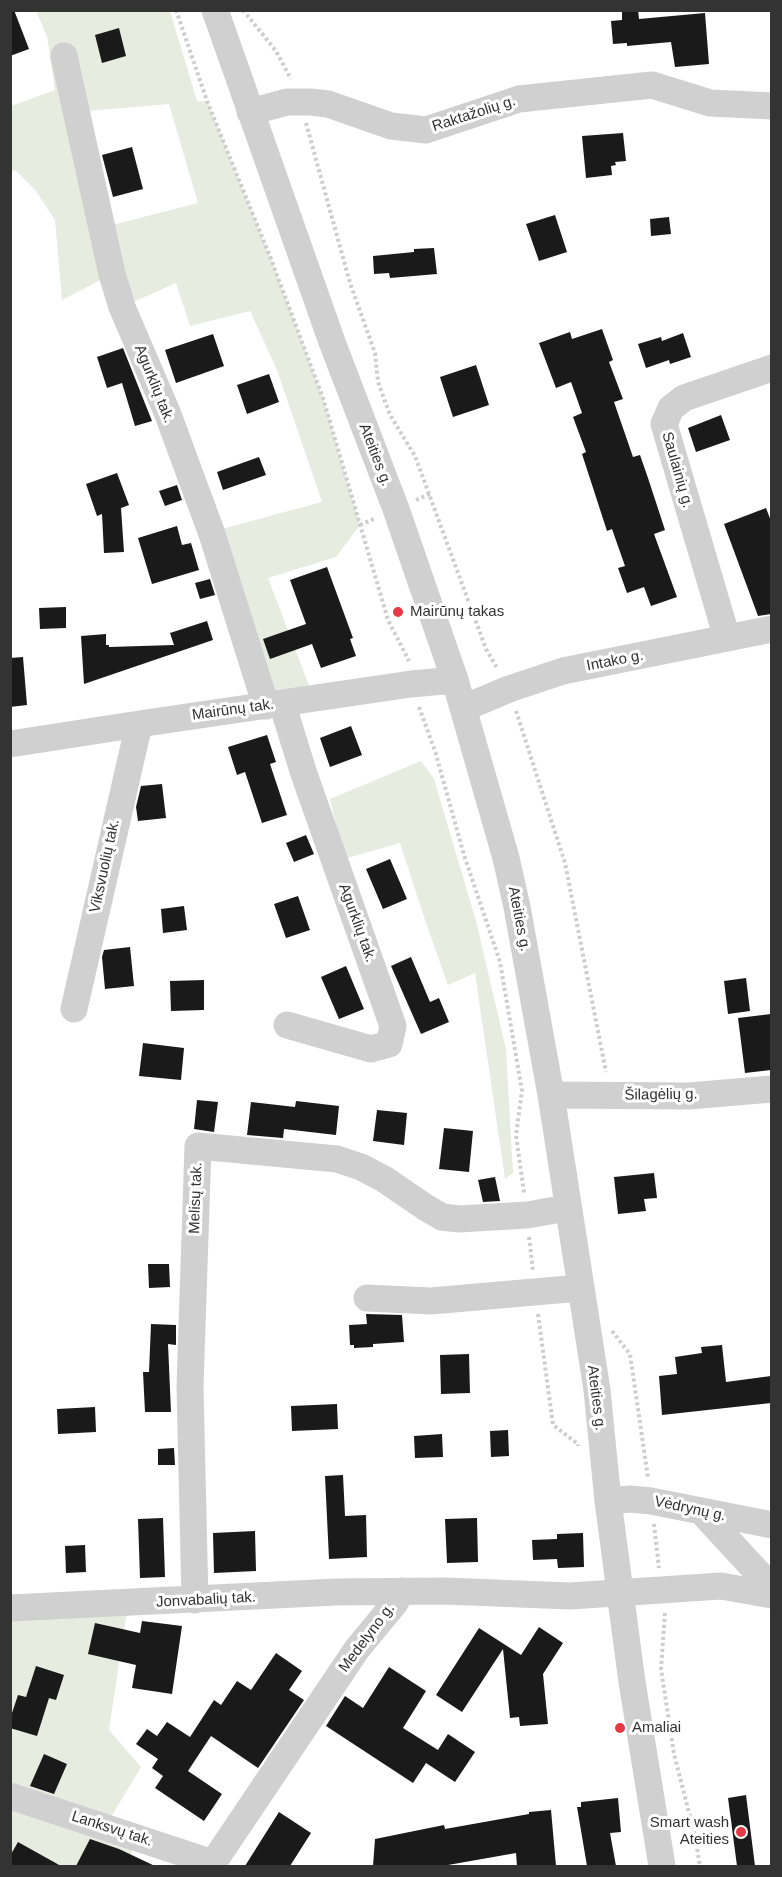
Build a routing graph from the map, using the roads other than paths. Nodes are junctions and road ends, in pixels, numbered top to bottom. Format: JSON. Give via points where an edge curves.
{"nodes":[{"id":1,"x":214,"y":10,"type":"edge"},
{"id":2,"x":64,"y":56,"type":"dead end"},
{"id":3,"x":771,"y":106,"type":"edge"},
{"id":4,"x":250,"y":112,"type":"junction"},
{"id":5,"x":771,"y":368,"type":"edge"},
{"id":6,"x":771,"y":629,"type":"edge"},
{"id":7,"x":727,"y":638,"type":"junction"},
{"id":8,"x":455,"y":680,"type":"junction"},
{"id":9,"x":274,"y":704,"type":"junction"},
{"id":10,"x":464,"y":708,"type":"junction"},
{"id":11,"x":138,"y":724,"type":"junction"},
{"id":12,"x":10,"y":744,"type":"edge"},
{"id":13,"x":74,"y":1009,"type":"dead end"},
{"id":14,"x":287,"y":1025,"type":"dead end"},
{"id":15,"x":771,"y":1089,"type":"edge"},
{"id":16,"x":551,"y":1095,"type":"junction"},
{"id":17,"x":567,"y":1208,"type":"junction"},
{"id":18,"x":580,"y":1288,"type":"junction"},
{"id":19,"x":367,"y":1298,"type":"dead end"},
{"id":20,"x":608,"y":1501,"type":"junction"},
{"id":21,"x":701,"y":1511,"type":"junction"},
{"id":22,"x":771,"y":1525,"type":"edge"},
{"id":23,"x":771,"y":1588,"type":"edge"},
{"id":24,"x":401,"y":1591,"type":"junction"},
{"id":25,"x":620,"y":1592,"type":"junction"},
{"id":26,"x":771,"y":1595,"type":"edge"},
{"id":27,"x":195,"y":1600,"type":"junction"},
{"id":28,"x":10,"y":1608,"type":"edge"},
{"id":29,"x":10,"y":1796,"type":"edge"},
{"id":30,"x":212,"y":1865,"type":"edge"},
{"id":31,"x":662,"y":1866,"type":"edge"}],
"edges":[{"from":1,"to":4,"type":"street","name":"Ateities g."},
{"from":2,"to":9,"type":"street","name":"Agurklių tak.","via":[[119,296]]},
{"from":3,"to":4,"type":"street","name":"Raktažolių g.","via":[[710,103],[652,85],[519,99],[426,130],[392,126],[328,104],[287,102]]},
{"from":4,"to":8,"type":"street","name":"Ateities g."},
{"from":5,"to":7,"type":"street","name":"Saulainių g.","via":[[684,398],[670,408],[664,424]]},
{"from":6,"to":7,"type":"street","name":"Intako g."},
{"from":7,"to":10,"type":"street","name":"Intako g.","via":[[563,671]]},
{"from":8,"to":9,"type":"street","name":"Mairūnų tak."},
{"from":8,"to":10,"type":"street","name":"Ateities g."},
{"from":9,"to":11,"type":"street","name":"Mairūnų tak."},
{"from":9,"to":14,"type":"street","name":"Agurklių tak.","via":[[304,774],[393,1026],[389,1044],[371,1049]]},
{"from":10,"to":16,"type":"street","name":"Ateities g.","via":[[515,898]]},
{"from":11,"to":12,"type":"street","name":"Mairūnų tak."},
{"from":11,"to":13,"type":"street","name":"Viksvuolių tak."},
{"from":15,"to":16,"type":"street","name":"Šilagėlių g.","via":[[689,1096]]},
{"from":16,"to":17,"type":"street","name":"Ateities g."},
{"from":17,"to":18,"type":"street","name":"Ateities g."},
{"from":17,"to":27,"type":"street","name":"Melisų tak.","via":[[527,1215],[442,1217],[384,1179],[337,1159],[198,1146],[190,1387]]},
{"from":18,"to":19,"type":"street","via":[[431,1301]]},
{"from":18,"to":20,"type":"street","name":"Ateities g.","via":[[597,1390]]},
{"from":20,"to":21,"type":"street","name":"Vėdrynų g.","via":[[651,1501]]},
{"from":20,"to":25,"type":"street","name":"Ateities g."},
{"from":21,"to":22,"type":"street","name":"Vėdrynų g."},
{"from":21,"to":23,"type":"street"},
{"from":24,"to":25,"type":"street","name":"Medelyno g.","via":[[570,1596]]},
{"from":24,"to":27,"type":"street","name":"Jonvabalių tak."},
{"from":24,"to":30,"type":"street","name":"Medelyno g.","via":[[357,1649]]},
{"from":25,"to":26,"type":"street","name":"Medelyno g.","via":[[721,1586]]},
{"from":25,"to":31,"type":"street","name":"Ateities g."},
{"from":27,"to":28,"type":"street","name":"Jonvabalių tak."},
{"from":29,"to":30,"type":"street","name":"Lanksvų tak."}]}
